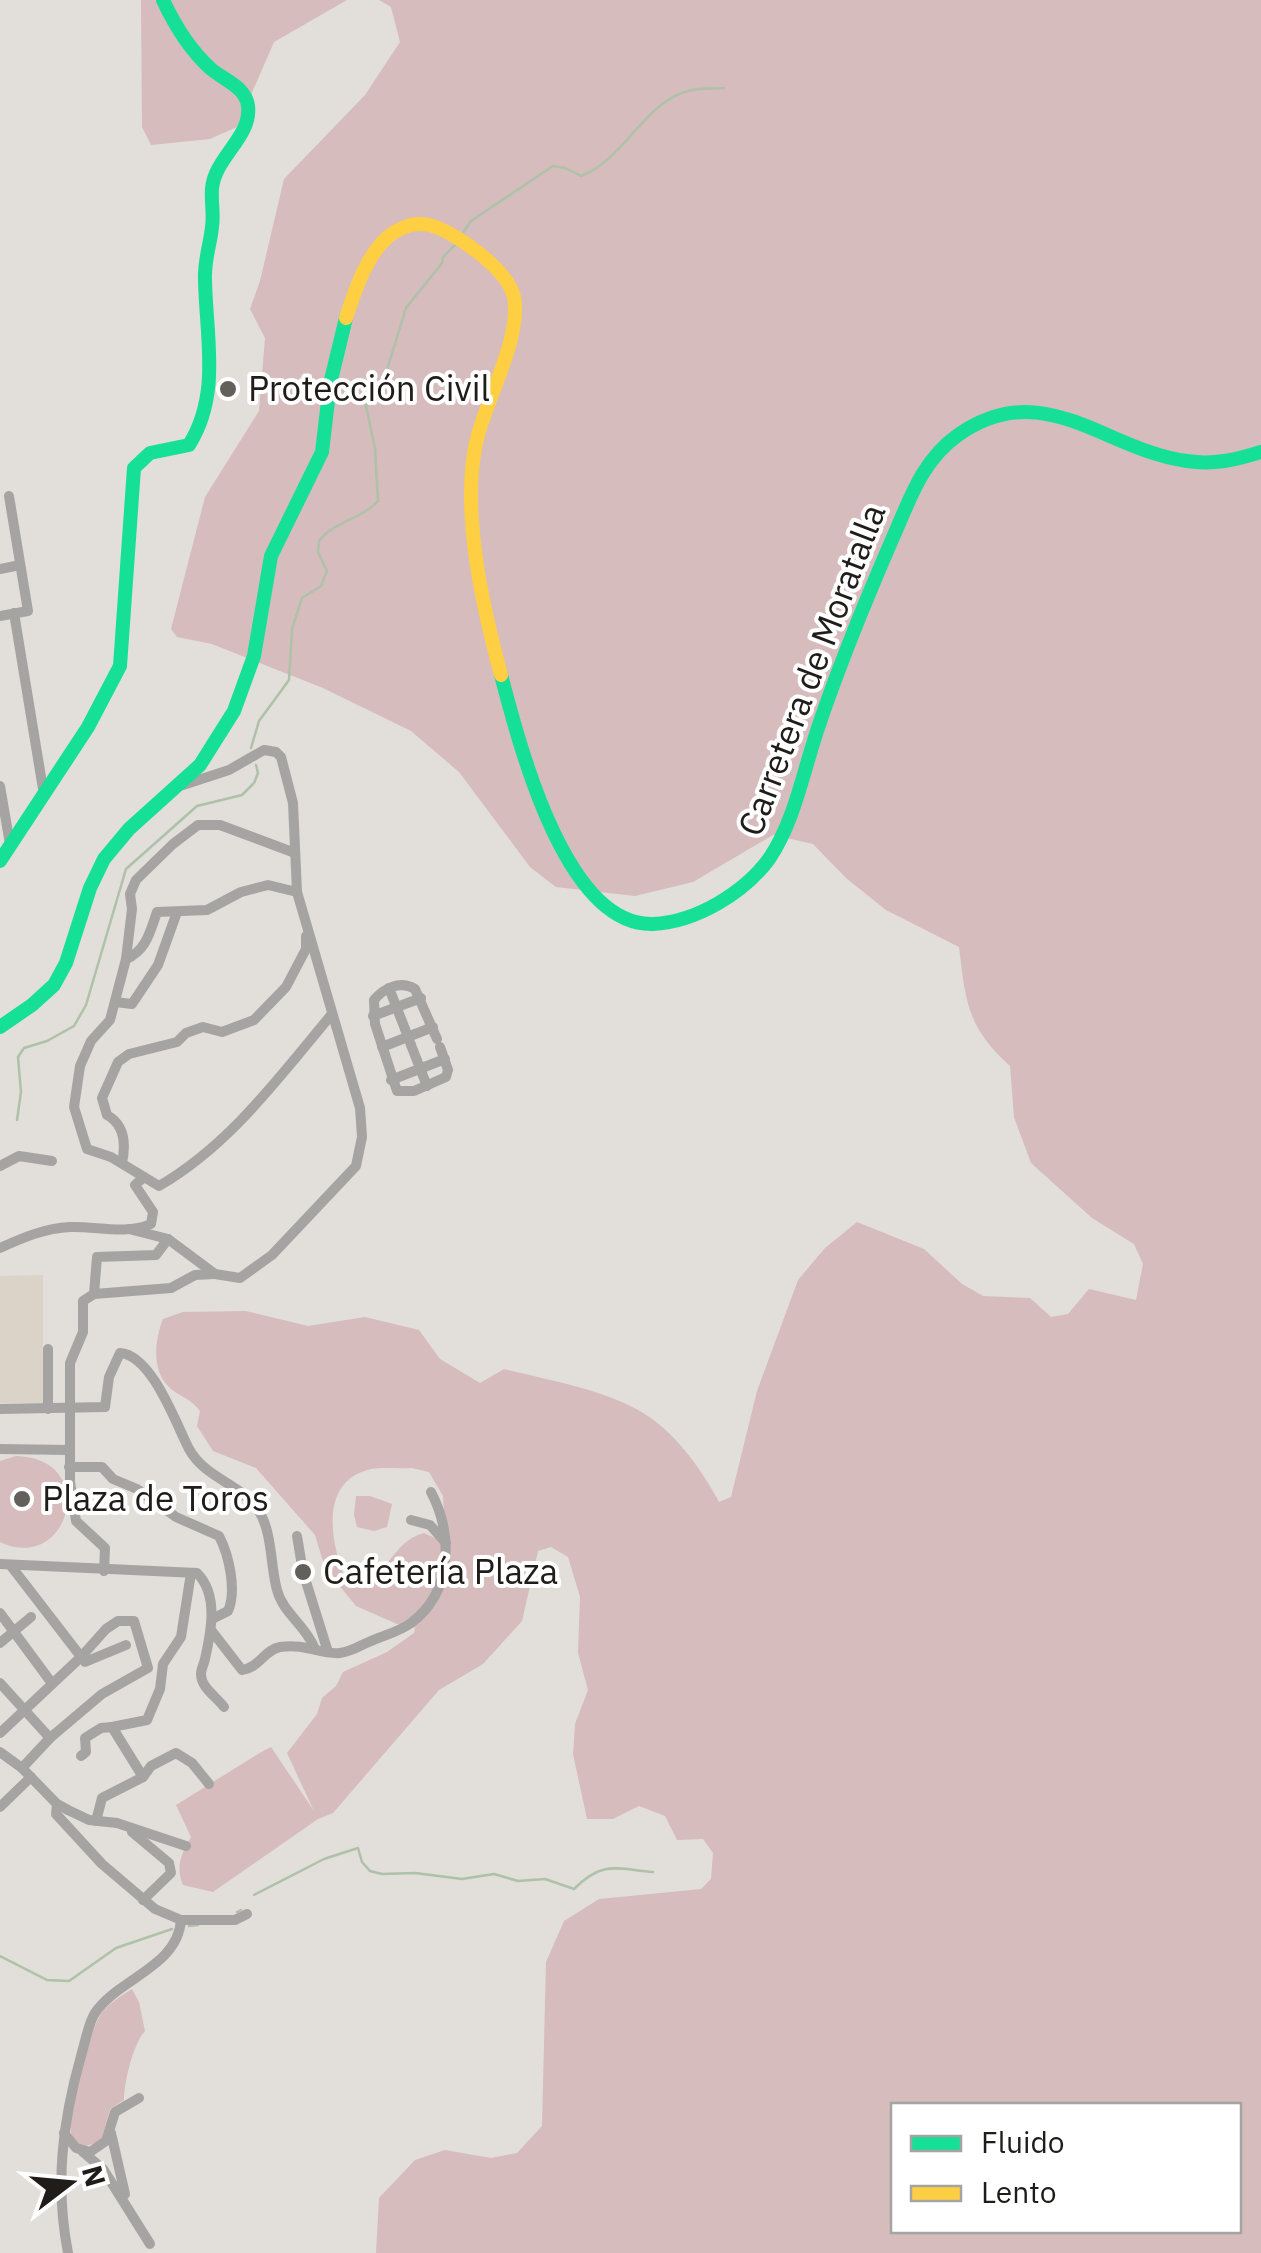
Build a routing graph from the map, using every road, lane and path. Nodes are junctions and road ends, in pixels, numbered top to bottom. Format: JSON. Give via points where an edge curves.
{"nodes":[{"id":1,"x":163,"y":0,"type":"edge"},
{"id":2,"x":1261,"y":452,"type":"edge"},
{"id":3,"x":9,"y":496,"type":"dead end"},
{"id":4,"x":13,"y":519,"type":"junction"},
{"id":5,"x":0,"y":521,"type":"edge"},
{"id":6,"x":20,"y":566,"type":"junction"},
{"id":7,"x":0,"y":569,"type":"edge"},
{"id":8,"x":14,"y":613,"type":"junction"},
{"id":9,"x":0,"y":616,"type":"edge"},
{"id":10,"x":0,"y":786,"type":"edge"},
{"id":11,"x":177,"y":787,"type":"junction"},
{"id":12,"x":44,"y":795,"type":"junction"},
{"id":13,"x":10,"y":845,"type":"junction"},
{"id":14,"x":295,"y":853,"type":"junction"},
{"id":15,"x":0,"y":861,"type":"edge"},
{"id":16,"x":297,"y":892,"type":"junction"},
{"id":17,"x":177,"y":912,"type":"junction"},
{"id":18,"x":305,"y":920,"type":"junction"},
{"id":19,"x":126,"y":960,"type":"junction"},
{"id":20,"x":389,"y":988,"type":"junction"},
{"id":21,"x":421,"y":998,"type":"junction"},
{"id":22,"x":114,"y":1002,"type":"junction"},
{"id":23,"x":396,"y":1008,"type":"junction"},
{"id":24,"x":332,"y":1014,"type":"junction"},
{"id":25,"x":373,"y":1016,"type":"junction"},
{"id":26,"x":0,"y":1026,"type":"edge"},
{"id":27,"x":433,"y":1027,"type":"junction"},
{"id":28,"x":382,"y":1047,"type":"junction"},
{"id":29,"x":445,"y":1060,"type":"junction"},
{"id":30,"x":420,"y":1069,"type":"junction"},
{"id":31,"x":392,"y":1080,"type":"junction"},
{"id":32,"x":427,"y":1086,"type":"junction"},
{"id":33,"x":52,"y":1162,"type":"dead end"},
{"id":34,"x":122,"y":1163,"type":"junction"},
{"id":35,"x":0,"y":1166,"type":"edge"},
{"id":36,"x":144,"y":1177,"type":"junction"},
{"id":37,"x":129,"y":1230,"type":"junction"},
{"id":38,"x":168,"y":1239,"type":"junction"},
{"id":39,"x":0,"y":1248,"type":"edge"},
{"id":40,"x":214,"y":1274,"type":"junction"},
{"id":41,"x":94,"y":1294,"type":"junction"},
{"id":42,"x":48,"y":1348,"type":"dead end"},
{"id":43,"x":0,"y":1408,"type":"edge"},
{"id":44,"x":48,"y":1409,"type":"junction"},
{"id":45,"x":70,"y":1409,"type":"junction"},
{"id":46,"x":0,"y":1450,"type":"edge"},
{"id":47,"x":70,"y":1450,"type":"junction"},
{"id":48,"x":69,"y":1468,"type":"junction"},
{"id":49,"x":431,"y":1492,"type":"dead end"},
{"id":50,"x":411,"y":1520,"type":"dead end"},
{"id":51,"x":297,"y":1536,"type":"dead end"},
{"id":52,"x":447,"y":1544,"type":"junction"},
{"id":53,"x":5,"y":1565,"type":"edge"},
{"id":54,"x":104,"y":1571,"type":"junction"},
{"id":55,"x":191,"y":1573,"type":"junction"},
{"id":56,"x":0,"y":1612,"type":"edge"},
{"id":57,"x":31,"y":1617,"type":"dead end"},
{"id":58,"x":212,"y":1625,"type":"junction"},
{"id":59,"x":14,"y":1631,"type":"junction"},
{"id":60,"x":0,"y":1643,"type":"edge"},
{"id":61,"x":126,"y":1645,"type":"dead end"},
{"id":62,"x":314,"y":1647,"type":"junction"},
{"id":63,"x":328,"y":1652,"type":"junction"},
{"id":64,"x":81,"y":1657,"type":"junction"},
{"id":65,"x":51,"y":1682,"type":"junction"},
{"id":66,"x":0,"y":1683,"type":"edge"},
{"id":67,"x":224,"y":1707,"type":"dead end"},
{"id":68,"x":23,"y":1709,"type":"junction"},
{"id":69,"x":112,"y":1727,"type":"junction"},
{"id":70,"x":0,"y":1733,"type":"edge"},
{"id":71,"x":50,"y":1738,"type":"junction"},
{"id":72,"x":0,"y":1752,"type":"edge"},
{"id":73,"x":82,"y":1756,"type":"dead end"},
{"id":74,"x":27,"y":1773,"type":"junction"},
{"id":75,"x":143,"y":1777,"type":"junction"},
{"id":76,"x":209,"y":1784,"type":"dead end"},
{"id":77,"x":57,"y":1804,"type":"junction"},
{"id":78,"x":0,"y":1807,"type":"edge"},
{"id":79,"x":96,"y":1821,"type":"junction"},
{"id":80,"x":128,"y":1828,"type":"junction"},
{"id":81,"x":186,"y":1846,"type":"dead end"},
{"id":82,"x":143,"y":1900,"type":"junction"},
{"id":83,"x":247,"y":1914,"type":"dead end"},
{"id":84,"x":181,"y":1920,"type":"junction"},
{"id":85,"x":139,"y":2098,"type":"dead end"},
{"id":86,"x":64,"y":2132,"type":"junction"},
{"id":87,"x":110,"y":2132,"type":"junction"},
{"id":88,"x":83,"y":2152,"type":"junction"},
{"id":89,"x":130,"y":2210,"type":"junction"},
{"id":90,"x":150,"y":2244,"type":"dead end"},
{"id":91,"x":68,"y":2253,"type":"edge"}],
"edges":[{"from":1,"to":12,"type":"main road","via":[[183,38],[241,90],[248,107],[212,190],[204,285],[209,397],[189,445],[150,452],[134,468],[120,666]]},
{"from":2,"to":11,"type":"main road","name":"Carretera de Moratalla","via":[[1228,464],[1192,464],[1028,410],[959,436],[935,455],[911,496],[833,678],[770,861],[752,880],[697,913],[663,924],[634,922],[598,904],[564,854],[491,636],[474,456],[514,299],[504,274],[484,257],[433,227],[414,224],[377,250],[362,279],[337,351],[320,459],[265,574],[250,669],[214,747]]},
{"from":3,"to":4,"type":"street"},
{"from":4,"to":5,"type":"street"},
{"from":4,"to":6,"type":"street"},
{"from":6,"to":7,"type":"street"},
{"from":6,"to":8,"type":"street","via":[[28,611]]},
{"from":8,"to":9,"type":"street"},
{"from":8,"to":12,"type":"street"},
{"from":10,"to":13,"type":"street"},
{"from":11,"to":14,"type":"street","via":[[264,750],[276,752],[288,778]]},
{"from":11,"to":26,"type":"main road","name":"Carretera de Moratalla","via":[[123,834],[99,866],[60,976]]},
{"from":12,"to":13,"type":"main road"},
{"from":13,"to":15,"type":"main road"},
{"from":14,"to":16,"type":"street"},
{"from":14,"to":19,"type":"street","via":[[220,825],[193,828],[132,886]]},
{"from":16,"to":17,"type":"street","via":[[268,885],[208,910]]},
{"from":16,"to":18,"type":"street"},
{"from":17,"to":19,"type":"street","via":[[156,912],[146,942]]},
{"from":17,"to":22,"type":"street","via":[[158,965],[132,1004]]},
{"from":18,"to":24,"type":"street"},
{"from":18,"to":34,"type":"street","via":[[306,949],[286,987],[254,1020],[222,1032],[204,1027],[118,1062],[102,1098],[107,1116],[124,1129]]},
{"from":19,"to":22,"type":"street"},
{"from":20,"to":21,"type":"street","via":[[408,985]]},
{"from":20,"to":23,"type":"street"},
{"from":20,"to":25,"type":"street","via":[[374,1000]]},
{"from":21,"to":23,"type":"street"},
{"from":21,"to":27,"type":"street"},
{"from":22,"to":34,"type":"street","via":[[80,1066],[74,1108],[87,1149]]},
{"from":23,"to":25,"type":"street"},
{"from":23,"to":30,"type":"street","bridge":true},
{"from":24,"to":36,"type":"street","via":[[188,1170],[158,1186]]},
{"from":24,"to":40,"type":"street","via":[[360,1108],[356,1166],[272,1255],[240,1278]]},
{"from":25,"to":28,"type":"street"},
{"from":27,"to":28,"type":"street"},
{"from":27,"to":29,"type":"street"},
{"from":28,"to":31,"type":"street"},
{"from":29,"to":30,"type":"street"},
{"from":29,"to":32,"type":"street","via":[[446,1077]]},
{"from":30,"to":31,"type":"street"},
{"from":30,"to":32,"type":"street"},
{"from":31,"to":32,"type":"street","via":[[405,1093]]},
{"from":33,"to":35,"type":"street","via":[[20,1156]]},
{"from":34,"to":36,"type":"street"},
{"from":36,"to":37,"type":"street","via":[[135,1186],[153,1220]]},
{"from":37,"to":38,"type":"street"},
{"from":37,"to":39,"type":"street","via":[[68,1227]]},
{"from":38,"to":40,"type":"street"},
{"from":38,"to":41,"type":"street","via":[[156,1255],[96,1257]]},
{"from":40,"to":41,"type":"street","via":[[171,1288]]},
{"from":41,"to":45,"type":"street","via":[[83,1301],[83,1332],[70,1363]]},
{"from":42,"to":44,"type":"street"},
{"from":43,"to":44,"type":"street"},
{"from":44,"to":45,"type":"street"},
{"from":45,"to":47,"type":"street"},
{"from":45,"to":62,"type":"street","via":[[104,1407],[115,1360],[126,1353],[158,1388],[199,1464],[258,1510],[282,1605]]},
{"from":46,"to":47,"type":"street"},
{"from":47,"to":48,"type":"street"},
{"from":48,"to":54,"type":"street","via":[[73,1514],[105,1548]]},
{"from":48,"to":58,"type":"street","via":[[102,1467],[176,1517],[219,1536],[232,1601]]},
{"from":49,"to":52,"type":"street"},
{"from":50,"to":52,"type":"street","via":[[430,1525]]},
{"from":51,"to":63,"type":"street"},
{"from":52,"to":63,"type":"street","via":[[442,1577],[420,1616],[346,1652]]},
{"from":53,"to":54,"type":"street"},
{"from":53,"to":64,"type":"street"},
{"from":54,"to":55,"type":"street"},
{"from":55,"to":58,"type":"street","via":[[205,1583]]},
{"from":55,"to":69,"type":"street","via":[[181,1638],[163,1664],[146,1720]]},
{"from":56,"to":59,"type":"street"},
{"from":57,"to":59,"type":"street"},
{"from":58,"to":62,"type":"street","via":[[242,1670],[274,1648]]},
{"from":58,"to":67,"type":"street","via":[[200,1672]]},
{"from":59,"to":60,"type":"street"},
{"from":59,"to":65,"type":"street"},
{"from":61,"to":64,"type":"street","via":[[85,1662]]},
{"from":62,"to":63,"type":"street"},
{"from":64,"to":65,"type":"street"},
{"from":64,"to":71,"type":"street","via":[[106,1629],[134,1621],[148,1668],[102,1694]]},
{"from":65,"to":68,"type":"street"},
{"from":66,"to":68,"type":"street"},
{"from":68,"to":70,"type":"street"},
{"from":68,"to":71,"type":"street"},
{"from":69,"to":73,"type":"street","via":[[84,1738]]},
{"from":69,"to":75,"type":"street"},
{"from":71,"to":74,"type":"street"},
{"from":72,"to":74,"type":"street"},
{"from":74,"to":77,"type":"street"},
{"from":74,"to":78,"type":"street"},
{"from":75,"to":76,"type":"street","via":[[176,1753]]},
{"from":75,"to":79,"type":"street","via":[[102,1798]]},
{"from":77,"to":79,"type":"street"},
{"from":77,"to":82,"type":"street","via":[[56,1814]]},
{"from":79,"to":80,"type":"street"},
{"from":80,"to":81,"type":"street"},
{"from":80,"to":82,"type":"street","via":[[171,1872]]},
{"from":82,"to":84,"type":"street"},
{"from":83,"to":84,"type":"street"},
{"from":84,"to":86,"type":"street","via":[[180,1932],[154,1965],[93,2016]]},
{"from":85,"to":87,"type":"street","via":[[115,2112]]},
{"from":86,"to":88,"type":"street"},
{"from":86,"to":91,"type":"street","via":[[59,2188]]},
{"from":87,"to":88,"type":"street","via":[[98,2148]]},
{"from":87,"to":89,"type":"street"},
{"from":88,"to":89,"type":"street","via":[[98,2162]]},
{"from":89,"to":90,"type":"street"}]}
